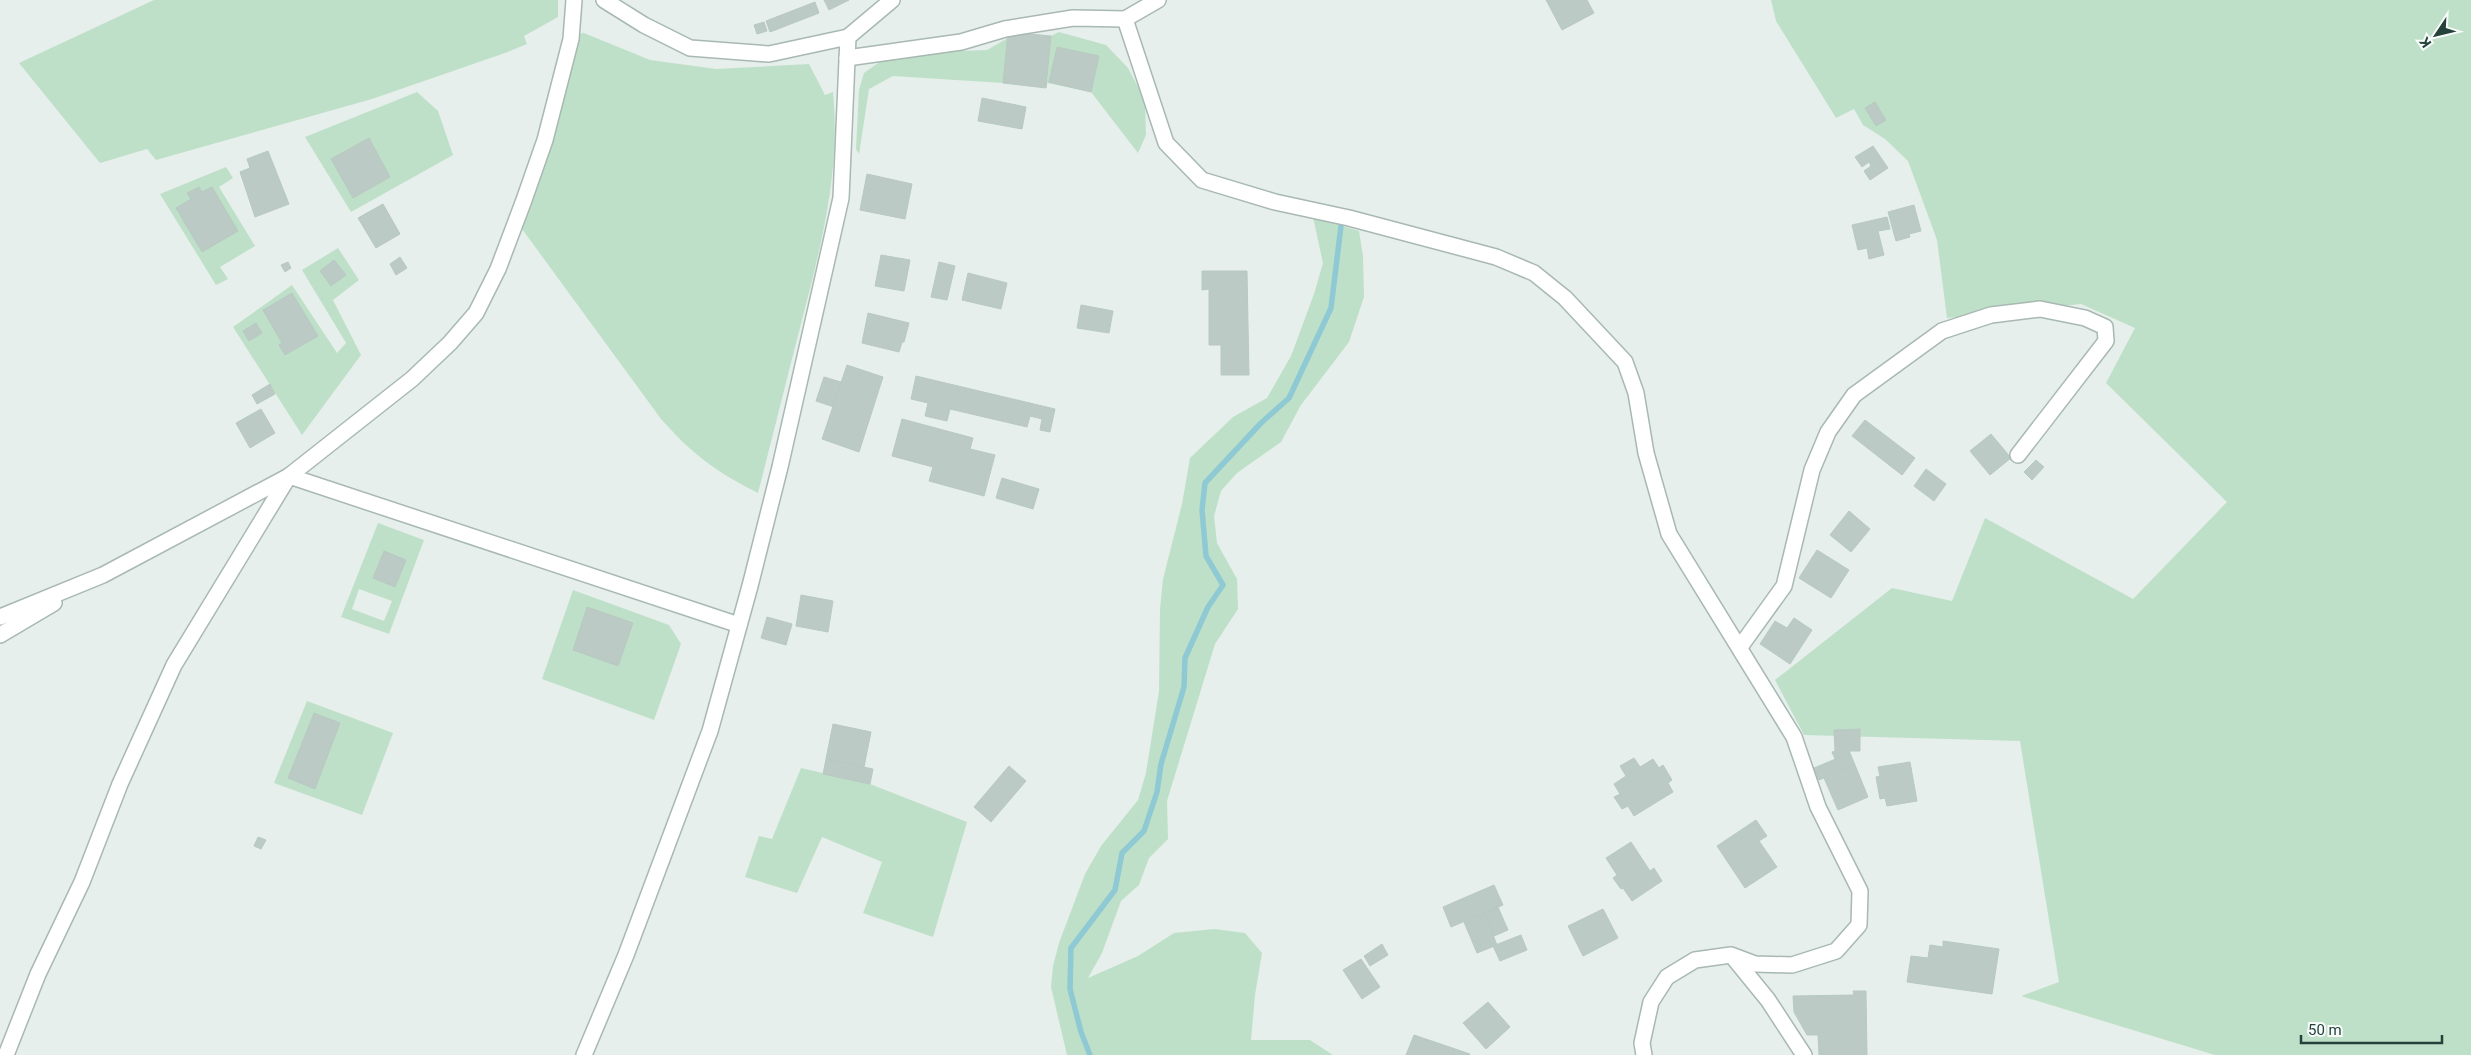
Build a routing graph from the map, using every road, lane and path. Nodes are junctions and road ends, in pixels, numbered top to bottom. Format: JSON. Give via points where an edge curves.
{"nodes":[{"id":1,"x":574,"y":0,"type":"edge"},
{"id":2,"x":604,"y":0,"type":"edge"},
{"id":3,"x":892,"y":0,"type":"edge"},
{"id":4,"x":1158,"y":0,"type":"edge"},
{"id":5,"x":1125,"y":19,"type":"junction"},
{"id":6,"x":848,"y":37,"type":"junction"},
{"id":7,"x":847,"y":58,"type":"junction"},
{"id":8,"x":2018,"y":455,"type":"dead end"},
{"id":9,"x":289,"y":476,"type":"junction"},
{"id":10,"x":103,"y":575,"type":"junction"},
{"id":11,"x":0,"y":617,"type":"edge"},
{"id":12,"x":739,"y":625,"type":"junction"},
{"id":13,"x":0,"y":635,"type":"edge"},
{"id":14,"x":1740,"y":647,"type":"junction"},
{"id":15,"x":1731,"y":954,"type":"junction"},
{"id":16,"x":6,"y":1055,"type":"edge"},
{"id":17,"x":584,"y":1055,"type":"edge"},
{"id":18,"x":1644,"y":1055,"type":"edge"},
{"id":19,"x":1804,"y":1055,"type":"edge"}],
"edges":[{"from":1,"to":9,"type":"street","via":[[571,39],[545,140],[498,269],[476,313],[412,379]]},
{"from":2,"to":6,"type":"street","via":[[690,48],[769,54]]},
{"from":3,"to":6,"type":"street"},
{"from":4,"to":5,"type":"street"},
{"from":5,"to":7,"type":"street","via":[[1073,18],[1005,28],[961,42]]},
{"from":5,"to":14,"type":"street","via":[[1166,143],[1202,180],[1275,202],[1496,257],[1534,273],[1565,298],[1625,362],[1636,393],[1646,453],[1669,534]]},
{"from":6,"to":7,"type":"street"},
{"from":7,"to":12,"type":"street","via":[[841,198],[780,467]]},
{"from":8,"to":14,"type":"street","via":[[2106,342],[2105,327],[2085,318],[2040,309],[1991,316],[1942,331],[1854,396],[1828,432],[1812,470],[1784,586]]},
{"from":9,"to":10,"type":"street"},
{"from":9,"to":12,"type":"street"},
{"from":9,"to":16,"type":"street","via":[[174,665],[120,784],[82,882],[38,974]]},
{"from":10,"to":11,"type":"street"},
{"from":10,"to":13,"type":"street"},
{"from":12,"to":17,"type":"street","via":[[707,740],[626,955]]},
{"from":14,"to":15,"type":"street","via":[[1794,737],[1818,807],[1860,891],[1859,925],[1836,951],[1792,965],[1755,964]]},
{"from":15,"to":18,"type":"street","via":[[1695,960],[1667,977],[1651,1002],[1642,1043]]},
{"from":15,"to":19,"type":"street","via":[[1768,1000]]}]}
